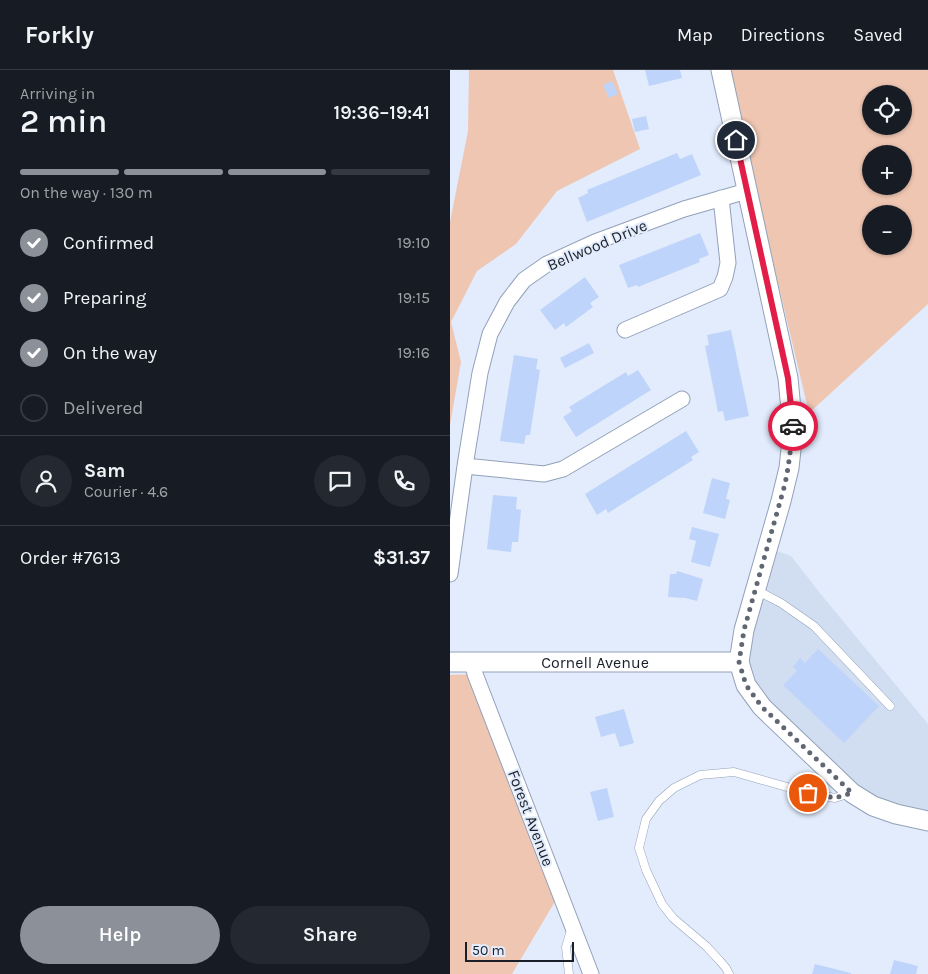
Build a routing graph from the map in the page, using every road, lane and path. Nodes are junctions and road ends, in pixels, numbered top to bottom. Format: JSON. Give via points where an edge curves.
{"nodes":[{"id":1,"x":721,"y":70,"type":"edge"},
{"id":2,"x":747,"y":191,"type":"junction"},
{"id":3,"x":721,"y":198,"type":"junction"},
{"id":4,"x":626,"y":330,"type":"dead end"},
{"id":5,"x":682,"y":399,"type":"dead end"},
{"id":6,"x":465,"y":466,"type":"junction"},
{"id":7,"x":450,"y":574,"type":"edge"},
{"id":8,"x":756,"y":590,"type":"junction"},
{"id":9,"x":450,"y":662,"type":"edge"},
{"id":10,"x":472,"y":662,"type":"junction"},
{"id":11,"x":739,"y":662,"type":"junction"},
{"id":12,"x":890,"y":706,"type":"dead end"},
{"id":13,"x":852,"y":793,"type":"junction"},
{"id":14,"x":928,"y":821,"type":"edge"},
{"id":15,"x":572,"y":925,"type":"junction"},
{"id":16,"x":569,"y":974,"type":"edge"},
{"id":17,"x":591,"y":974,"type":"edge"},
{"id":18,"x":729,"y":974,"type":"edge"}],
"edges":[{"from":1,"to":2,"type":"street"},
{"from":2,"to":3,"type":"street","name":"Bellwood Drive"},
{"from":2,"to":8,"type":"street","via":[[788,378],[793,431],[781,501]]},
{"from":3,"to":4,"type":"street","via":[[728,264],[720,289]]},
{"from":3,"to":6,"type":"street","name":"Bellwood Drive","via":[[595,242],[547,264],[524,280],[507,302],[490,334],[480,373]]},
{"from":5,"to":6,"type":"street","via":[[563,469],[544,474]]},
{"from":6,"to":7,"type":"street","name":"Bellwood Drive"},
{"from":8,"to":11,"type":"street"},
{"from":8,"to":12,"type":"lane","via":[[814,626]]},
{"from":9,"to":10,"type":"street","name":"Cornell Avenue"},
{"from":10,"to":11,"type":"street","name":"Cornell Avenue"},
{"from":10,"to":15,"type":"street","name":"Forest Avenue"},
{"from":11,"to":13,"type":"street","via":[[746,685],[762,707]]},
{"from":13,"to":14,"type":"street","via":[[873,806]]},
{"from":13,"to":18,"type":"lane","via":[[835,798],[734,772],[700,775],[674,788],[646,819],[639,848],[662,904],[673,918],[706,946]]},
{"from":15,"to":16,"type":"lane","via":[[566,947]]},
{"from":15,"to":17,"type":"street","name":"Forest Avenue"}]}
